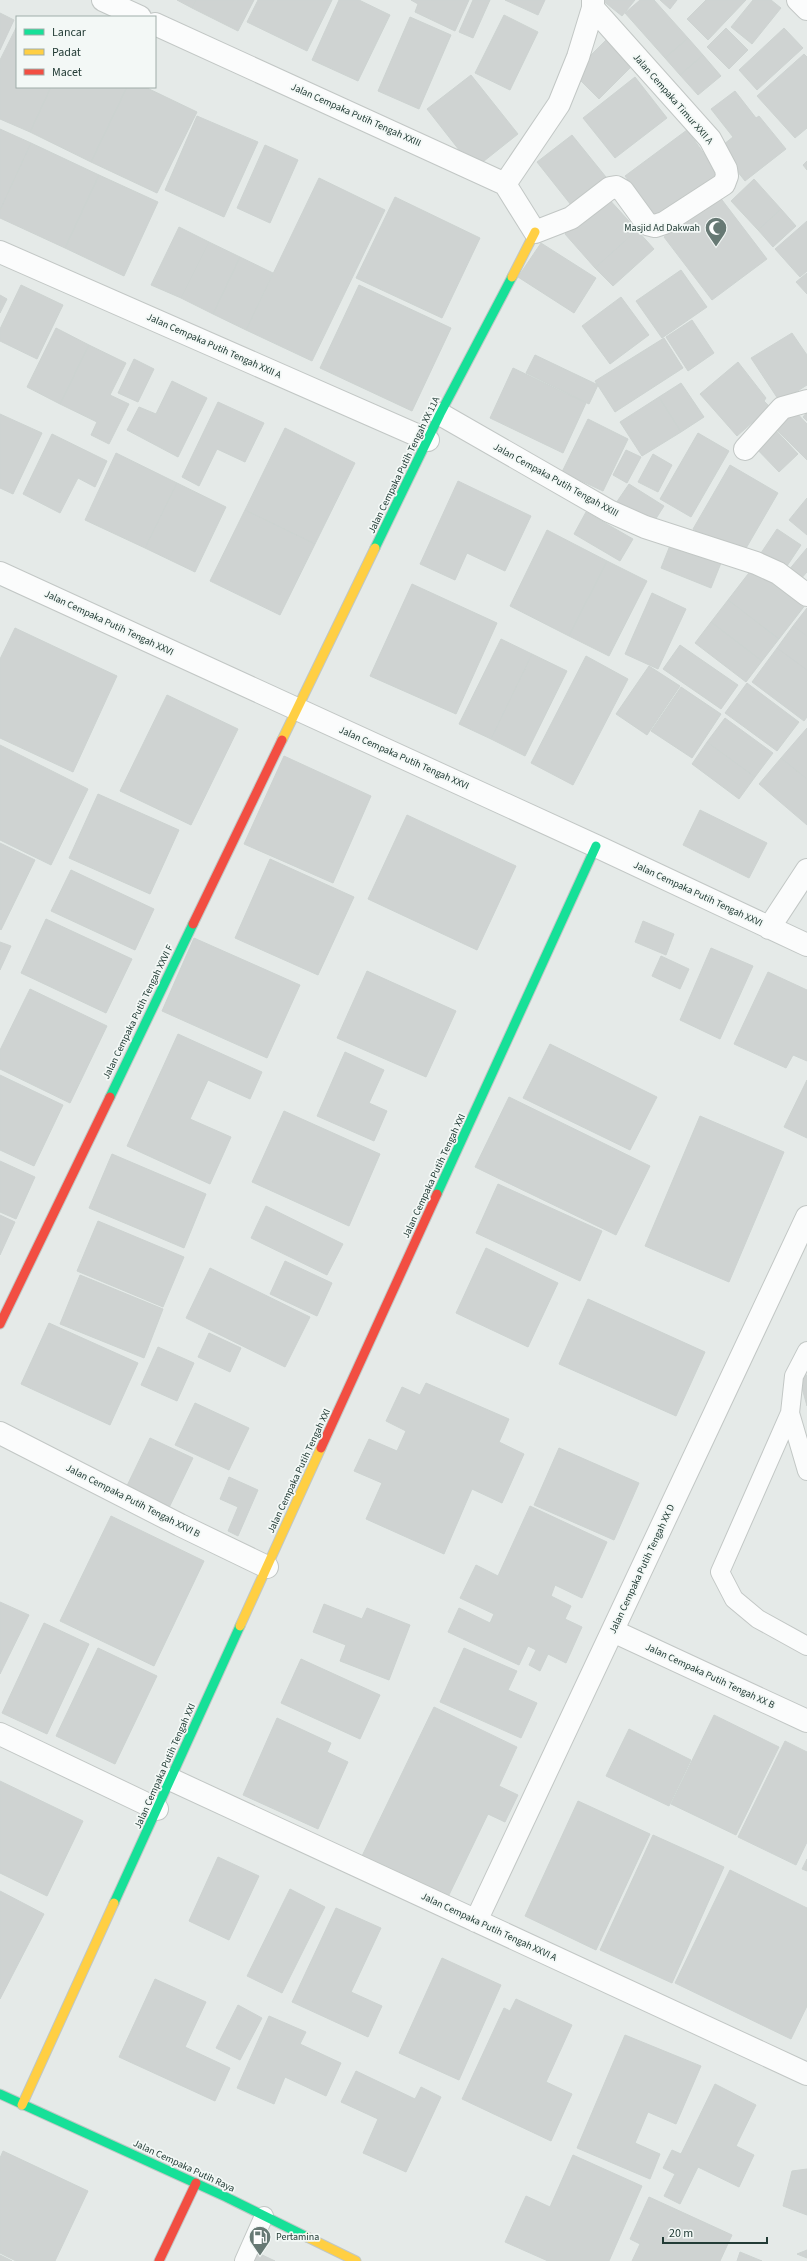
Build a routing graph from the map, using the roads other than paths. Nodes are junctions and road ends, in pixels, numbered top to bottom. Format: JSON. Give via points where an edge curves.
{"nodes":[{"id":1,"x":102,"y":0,"type":"edge"},
{"id":2,"x":798,"y":0,"type":"edge"},
{"id":3,"x":593,"y":4,"type":"edge"},
{"id":4,"x":807,"y":9,"type":"edge"},
{"id":5,"x":138,"y":16,"type":"edge"},
{"id":6,"x":156,"y":24,"type":"edge"},
{"id":7,"x":505,"y":184,"type":"junction"},
{"id":8,"x":534,"y":232,"type":"junction"},
{"id":9,"x":0,"y":252,"type":"edge"},
{"id":10,"x":807,"y":401,"type":"edge"},
{"id":11,"x":440,"y":414,"type":"junction"},
{"id":12,"x":428,"y":440,"type":"junction"},
{"id":13,"x":744,"y":449,"type":"dead end"},
{"id":14,"x":0,"y":573,"type":"edge"},
{"id":15,"x":807,"y":595,"type":"edge"},
{"id":16,"x":296,"y":709,"type":"junction"},
{"id":17,"x":596,"y":846,"type":"junction"},
{"id":18,"x":807,"y":870,"type":"edge"},
{"id":19,"x":769,"y":928,"type":"junction"},
{"id":20,"x":807,"y":945,"type":"edge"},
{"id":21,"x":807,"y":1217,"type":"edge"},
{"id":22,"x":0,"y":1324,"type":"edge"},
{"id":23,"x":807,"y":1351,"type":"edge"},
{"id":24,"x":790,"y":1413,"type":"junction"},
{"id":25,"x":0,"y":1433,"type":"edge"},
{"id":26,"x":807,"y":1471,"type":"edge"},
{"id":27,"x":267,"y":1568,"type":"junction"},
{"id":28,"x":613,"y":1631,"type":"junction"},
{"id":29,"x":807,"y":1646,"type":"edge"},
{"id":30,"x":807,"y":1721,"type":"edge"},
{"id":31,"x":0,"y":1734,"type":"edge"},
{"id":32,"x":170,"y":1779,"type":"junction"},
{"id":33,"x":157,"y":1809,"type":"junction"},
{"id":34,"x":476,"y":1921,"type":"junction"},
{"id":35,"x":807,"y":2074,"type":"edge"},
{"id":36,"x":0,"y":2094,"type":"edge"},
{"id":37,"x":22,"y":2105,"type":"junction"},
{"id":38,"x":196,"y":2183,"type":"junction"},
{"id":39,"x":264,"y":2216,"type":"junction"},
{"id":40,"x":348,"y":2259,"type":"edge"},
{"id":41,"x":159,"y":2261,"type":"edge"},
{"id":42,"x":244,"y":2261,"type":"edge"}],
"edges":[{"from":1,"to":5,"type":"street"},
{"from":2,"to":4,"type":"street"},
{"from":3,"to":7,"type":"street","name":"Jalan Cempaka Timur XXII A","via":[[578,57],[559,104]]},
{"from":3,"to":8,"type":"street","name":"Jalan Cempaka Timur XXII A","via":[[710,139],[726,169],[727,176],[724,184],[656,226],[647,224],[623,191],[616,187],[610,188],[571,218]]},
{"from":6,"to":7,"type":"street","name":"Jalan Cempaka Putih Tengah XXIII"},
{"from":7,"to":8,"type":"street"},
{"from":8,"to":11,"type":"street","name":"Jalan Cempaka Putih Tengah XX 11A"},
{"from":9,"to":12,"type":"street","name":"Jalan Cempaka Putih Tengah XXII A"},
{"from":10,"to":13,"type":"street","via":[[782,408]]},
{"from":11,"to":12,"type":"street","name":"Jalan Cempaka Putih Tengah XX 11A"},
{"from":11,"to":15,"type":"street","name":"Jalan Cempaka Putih Tengah XXIII","via":[[609,511],[645,528],[756,563],[778,573]]},
{"from":12,"to":16,"type":"street","name":"Jalan Cempaka Putih Tengah XX 11A"},
{"from":14,"to":16,"type":"street","name":"Jalan Cempaka Putih Tengah XXVI"},
{"from":16,"to":17,"type":"street","name":"Jalan Cempaka Putih Tengah XXVI"},
{"from":16,"to":22,"type":"street","name":"Jalan Cempaka Putih Tengah XXVI F"},
{"from":17,"to":19,"type":"street","name":"Jalan Cempaka Putih Tengah XXVI"},
{"from":17,"to":27,"type":"street","name":"Jalan Cempaka Putih Tengah XXI"},
{"from":18,"to":19,"type":"street"},
{"from":19,"to":20,"type":"street","name":"Jalan Cempaka Putih Tengah XXVI"},
{"from":21,"to":28,"type":"street","name":"Jalan Cempaka Putih Tengah XX D"},
{"from":23,"to":24,"type":"lane","via":[[794,1376]]},
{"from":24,"to":26,"type":"lane"},
{"from":24,"to":29,"type":"lane","via":[[720,1572],[734,1599],[758,1619]]},
{"from":25,"to":27,"type":"street","name":"Jalan Cempaka Putih Tengah XXVI B"},
{"from":27,"to":32,"type":"street","name":"Jalan Cempaka Putih Tengah XXI"},
{"from":28,"to":30,"type":"street","name":"Jalan Cempaka Putih Tengah XX B"},
{"from":28,"to":34,"type":"street","name":"Jalan Cempaka Putih Tengah XX D"},
{"from":31,"to":33,"type":"street"},
{"from":32,"to":33,"type":"street","name":"Jalan Cempaka Putih Tengah XXI"},
{"from":32,"to":34,"type":"street","name":"Jalan Cempaka Putih Tengah XXVI A"},
{"from":33,"to":37,"type":"street","name":"Jalan Cempaka Putih Tengah XXI"},
{"from":34,"to":35,"type":"street","name":"Jalan Cempaka Putih Tengah XXVI A"},
{"from":36,"to":37,"type":"street","name":"Jalan Cempaka Putih Raya"},
{"from":37,"to":38,"type":"street","name":"Jalan Cempaka Putih Raya"},
{"from":38,"to":39,"type":"street","name":"Jalan Cempaka Putih Raya"},
{"from":38,"to":41,"type":"street"},
{"from":39,"to":40,"type":"street","name":"Jalan Cempaka Putih Raya"},
{"from":39,"to":42,"type":"lane"}]}
